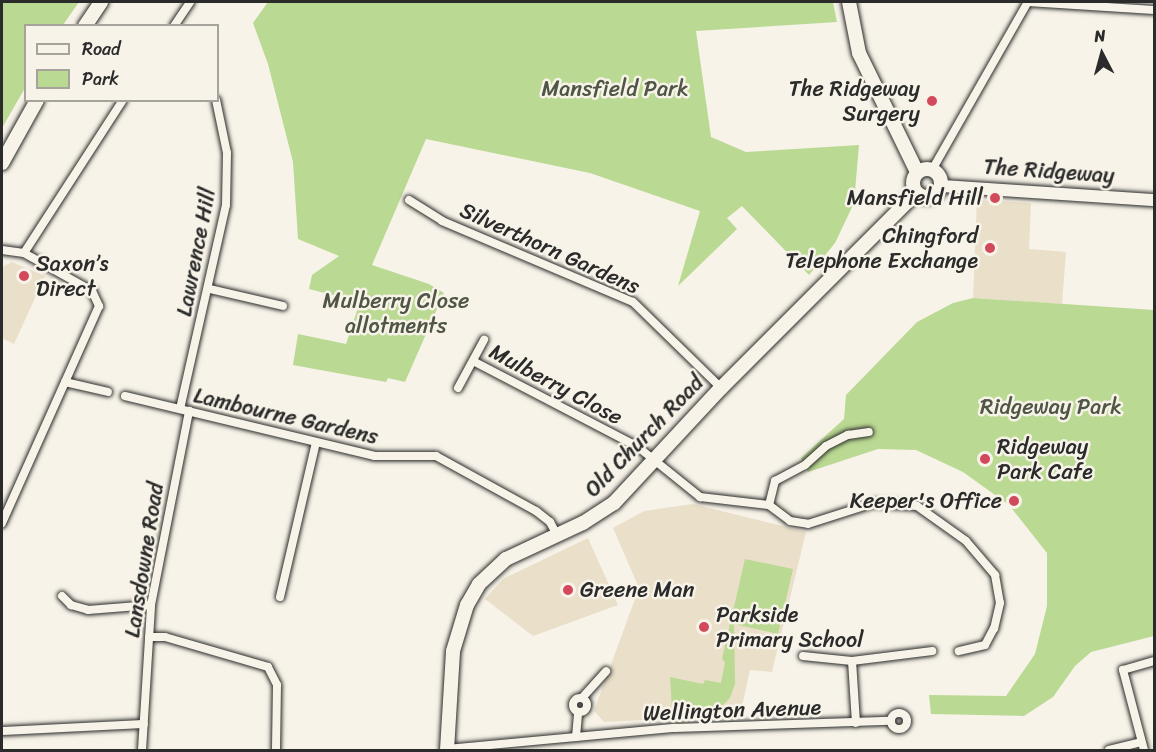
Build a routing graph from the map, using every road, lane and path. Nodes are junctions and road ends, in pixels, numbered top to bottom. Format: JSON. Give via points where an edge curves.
{"nodes":[{"id":1,"x":101,"y":2,"type":"edge"},
{"id":2,"x":190,"y":2,"type":"edge"},
{"id":3,"x":849,"y":2,"type":"edge"},
{"id":4,"x":1028,"y":2,"type":"edge"},
{"id":5,"x":1155,"y":10,"type":"edge"},
{"id":6,"x":86,"y":24,"type":"edge"},
{"id":7,"x":175,"y":24,"type":"edge"},
{"id":8,"x":36,"y":102,"type":"edge"},
{"id":9,"x":122,"y":102,"type":"edge"},
{"id":10,"x":217,"y":102,"type":"edge"},
{"id":11,"x":2,"y":163,"type":"edge"},
{"id":12,"x":932,"y":170,"type":"junction"},
{"id":13,"x":917,"y":172,"type":"junction"},
{"id":14,"x":941,"y":186,"type":"junction"},
{"id":15,"x":916,"y":194,"type":"junction"},
{"id":16,"x":410,"y":200,"type":"dead end"},
{"id":17,"x":1155,"y":200,"type":"edge"},
{"id":18,"x":2,"y":250,"type":"edge"},
{"id":19,"x":24,"y":253,"type":"junction"},
{"id":20,"x":210,"y":289,"type":"junction"},
{"id":21,"x":283,"y":306,"type":"dead end"},
{"id":22,"x":484,"y":340,"type":"dead end"},
{"id":23,"x":473,"y":361,"type":"junction"},
{"id":24,"x":65,"y":382,"type":"junction"},
{"id":25,"x":458,"y":387,"type":"dead end"},
{"id":26,"x":721,"y":388,"type":"junction"},
{"id":27,"x":108,"y":392,"type":"dead end"},
{"id":28,"x":124,"y":396,"type":"dead end"},
{"id":29,"x":184,"y":410,"type":"junction"},
{"id":30,"x":869,"y":432,"type":"dead end"},
{"id":31,"x":316,"y":442,"type":"junction"},
{"id":32,"x":654,"y":458,"type":"junction"},
{"id":33,"x":769,"y":505,"type":"junction"},
{"id":34,"x":2,"y":523,"type":"edge"},
{"id":35,"x":558,"y":535,"type":"junction"},
{"id":36,"x":62,"y":596,"type":"dead end"},
{"id":37,"x":280,"y":597,"type":"dead end"},
{"id":38,"x":151,"y":604,"type":"junction"},
{"id":39,"x":149,"y":637,"type":"junction"},
{"id":40,"x":932,"y":651,"type":"dead end"},
{"id":41,"x":959,"y":651,"type":"dead end"},
{"id":42,"x":803,"y":656,"type":"dead end"},
{"id":43,"x":1155,"y":660,"type":"edge"},
{"id":44,"x":852,"y":661,"type":"junction"},
{"id":45,"x":606,"y":671,"type":"dead end"},
{"id":46,"x":890,"y":721,"type":"dead end"},
{"id":47,"x":856,"y":723,"type":"junction"},
{"id":48,"x":144,"y":724,"type":"junction"},
{"id":49,"x":2,"y":731,"type":"edge"},
{"id":50,"x":576,"y":738,"type":"junction"},
{"id":51,"x":1142,"y":746,"type":"edge"},
{"id":52,"x":142,"y":750,"type":"edge"},
{"id":53,"x":276,"y":750,"type":"edge"},
{"id":54,"x":447,"y":750,"type":"edge"},
{"id":55,"x":1109,"y":750,"type":"edge"}],
"edges":[{"from":1,"to":6,"type":"main road"},
{"from":2,"to":7,"type":"street"},
{"from":3,"to":13,"type":"main road","via":[[860,53]]},
{"from":4,"to":5,"type":"street"},
{"from":4,"to":12,"type":"street"},
{"from":8,"to":11,"type":"main road"},
{"from":9,"to":19,"type":"street"},
{"from":10,"to":20,"type":"street","name":"Lawrence Hill","via":[[225,133],[228,176],[222,236]]},
{"from":12,"to":13,"type":"main road"},
{"from":12,"to":14,"type":"main road","via":[[940,178]]},
{"from":13,"to":15,"type":"main road","via":[[912,184]]},
{"from":14,"to":15,"type":"main road","name":"Old Church Road","via":[[929,197]]},
{"from":14,"to":17,"type":"main road","name":"The Ridgeway"},
{"from":15,"to":26,"type":"main road","name":"Old Church Road"},
{"from":16,"to":26,"type":"street","name":"Silverthorn Gardens","via":[[442,221],[638,305]]},
{"from":18,"to":19,"type":"street"},
{"from":19,"to":24,"type":"street","via":[[92,291],[97,299],[96,314]]},
{"from":20,"to":21,"type":"street"},
{"from":20,"to":29,"type":"street","name":"Lawrence Hill"},
{"from":22,"to":23,"type":"street","name":"Mulberry Close"},
{"from":23,"to":25,"type":"street","name":"Mulberry Close"},
{"from":23,"to":32,"type":"street","name":"Mulberry Close"},
{"from":24,"to":27,"type":"street"},
{"from":24,"to":34,"type":"street"},
{"from":26,"to":32,"type":"main road","name":"Old Church Road"},
{"from":28,"to":29,"type":"street","name":"Lambourne Gardens"},
{"from":29,"to":31,"type":"street","name":"Lambourne Gardens"},
{"from":29,"to":38,"type":"street","name":"Lansdowne Road"},
{"from":30,"to":33,"type":"street","via":[[848,435],[826,446],[805,465],[775,481]]},
{"from":31,"to":35,"type":"street","name":"Lambourne Gardens","via":[[379,457],[436,456],[536,511]]},
{"from":31,"to":37,"type":"street"},
{"from":32,"to":33,"type":"street","name":"Mulberry Close","via":[[700,497]]},
{"from":32,"to":35,"type":"main road","name":"Old Church Road","via":[[614,503]]},
{"from":33,"to":41,"type":"street","via":[[790,521],[808,524],[874,503],[905,503],[930,514],[966,541],[995,575],[1000,603],[985,645]]},
{"from":35,"to":54,"type":"main road","name":"Old Church Road","via":[[506,559],[479,584],[467,605],[451,661]]},
{"from":36,"to":38,"type":"street","via":[[70,605],[88,610]]},
{"from":38,"to":39,"type":"street","name":"Lansdowne Road"},
{"from":39,"to":48,"type":"street","name":"Lansdowne Road"},
{"from":39,"to":53,"type":"street","via":[[165,637],[268,667],[277,685]]},
{"from":40,"to":44,"type":"street"},
{"from":42,"to":44,"type":"street"},
{"from":43,"to":51,"type":"street","via":[[1123,670]]},
{"from":44,"to":47,"type":"street"},
{"from":45,"to":50,"type":"street","via":[[582,698],[587,707],[578,712]]},
{"from":46,"to":47,"type":"street","name":"Wellington Avenue"},
{"from":47,"to":50,"type":"street","name":"Wellington Avenue","via":[[675,728]]},
{"from":48,"to":49,"type":"street"},
{"from":48,"to":52,"type":"street","name":"Lansdowne Road"},
{"from":50,"to":54,"type":"street","name":"Wellington Avenue"},
{"from":51,"to":55,"type":"street"}]}
